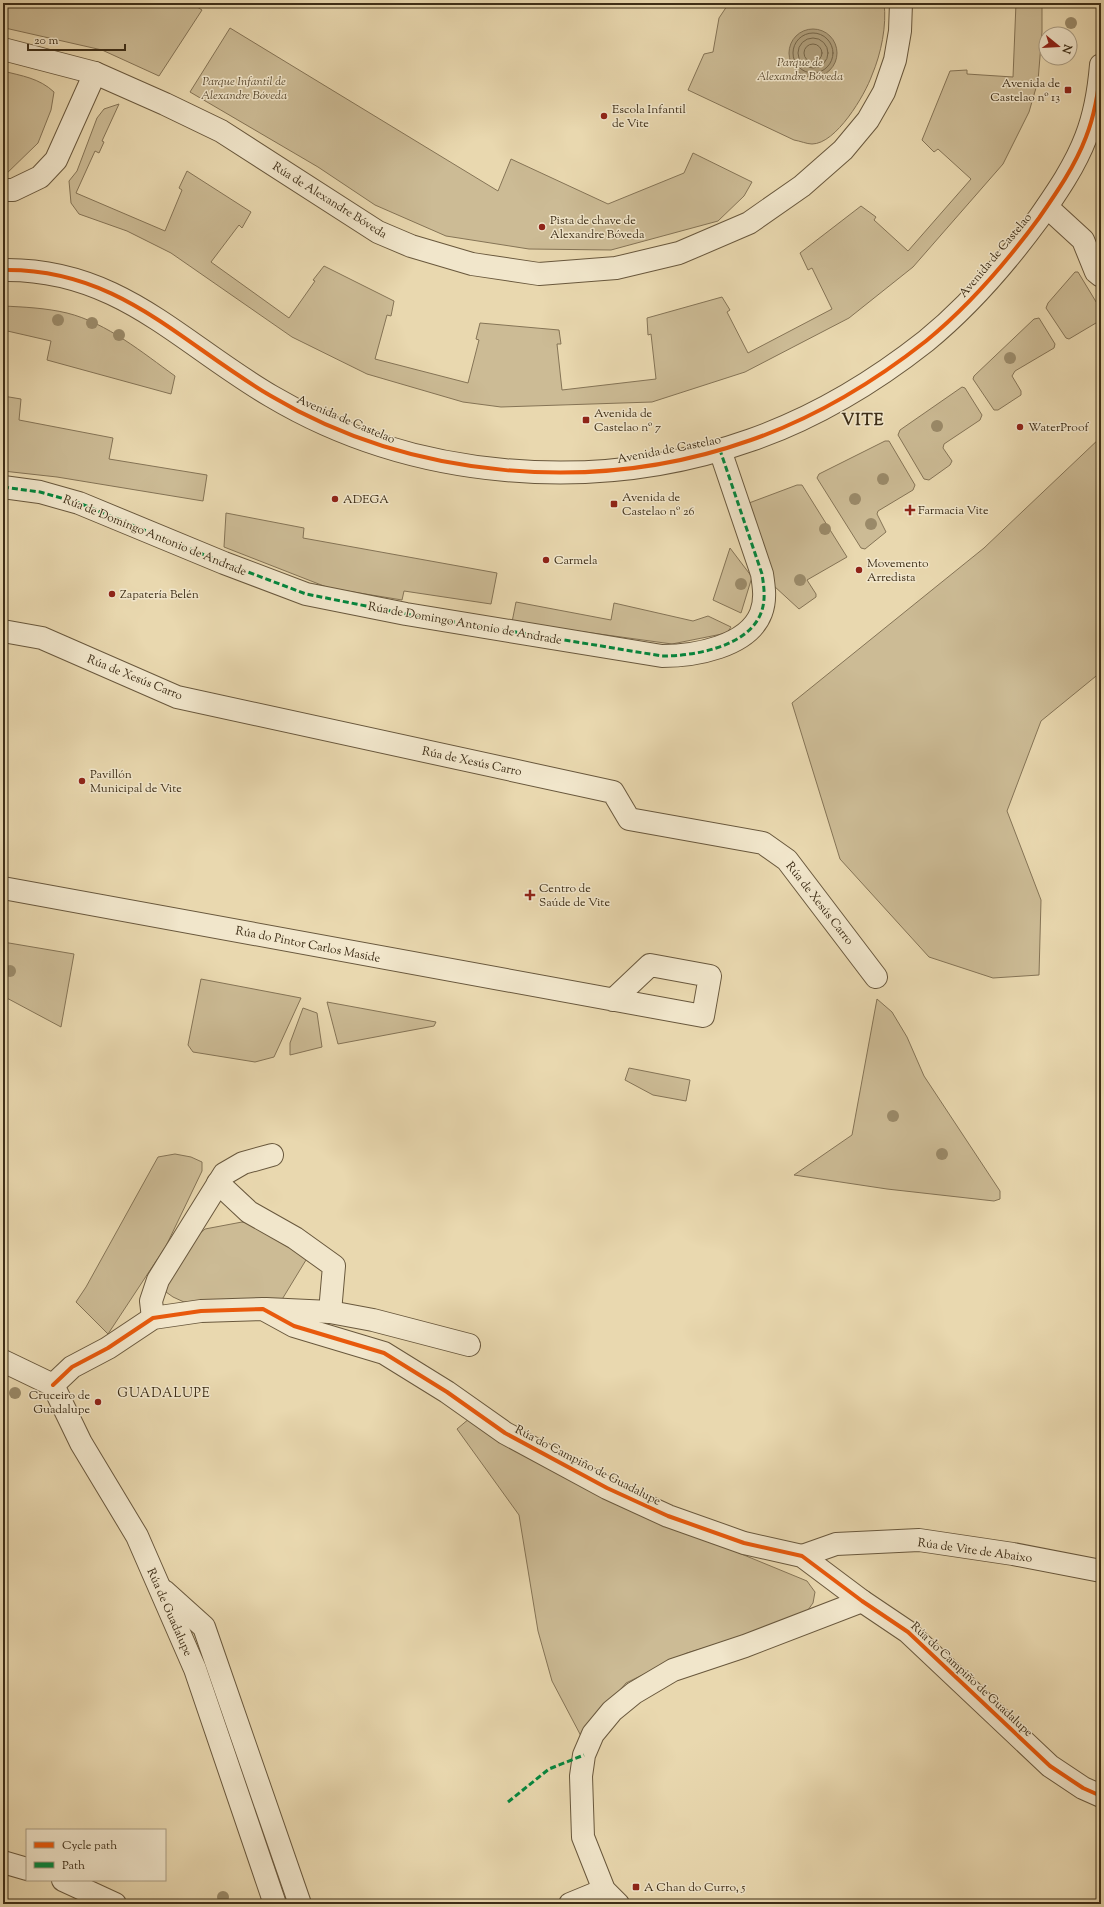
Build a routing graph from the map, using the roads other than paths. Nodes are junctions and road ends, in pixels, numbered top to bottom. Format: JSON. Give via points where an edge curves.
{"nodes":[{"id":1,"x":901,"y":3,"type":"edge"},
{"id":2,"x":3,"y":49,"type":"edge"},
{"id":3,"x":1101,"y":65,"type":"edge"},
{"id":4,"x":95,"y":73,"type":"junction"},
{"id":5,"x":3,"y":190,"type":"edge"},
{"id":6,"x":1047,"y":207,"type":"junction"},
{"id":7,"x":3,"y":270,"type":"edge"},
{"id":8,"x":1101,"y":276,"type":"edge"},
{"id":9,"x":720,"y":450,"type":"junction"},
{"id":10,"x":3,"y":487,"type":"edge"},
{"id":11,"x":3,"y":631,"type":"edge"},
{"id":12,"x":3,"y":888,"type":"edge"},
{"id":13,"x":876,"y":977,"type":"dead end"},
{"id":14,"x":613,"y":1000,"type":"dead end"},
{"id":15,"x":272,"y":1155,"type":"dead end"},
{"id":16,"x":218,"y":1183,"type":"junction"},
{"id":17,"x":263,"y":1309,"type":"junction"},
{"id":18,"x":330,"y":1312,"type":"junction"},
{"id":19,"x":153,"y":1318,"type":"junction"},
{"id":20,"x":468,"y":1344,"type":"dead end"},
{"id":21,"x":3,"y":1361,"type":"edge"},
{"id":22,"x":53,"y":1385,"type":"junction"},
{"id":23,"x":802,"y":1556,"type":"junction"},
{"id":24,"x":1101,"y":1571,"type":"edge"},
{"id":25,"x":159,"y":1587,"type":"junction"},
{"id":26,"x":862,"y":1601,"type":"junction"},
{"id":27,"x":1101,"y":1796,"type":"edge"},
{"id":28,"x":3,"y":1862,"type":"edge"},
{"id":29,"x":26,"y":1869,"type":"edge"},
{"id":30,"x":79,"y":1883,"type":"edge"},
{"id":31,"x":611,"y":1897,"type":"edge"},
{"id":32,"x":115,"y":1904,"type":"edge"},
{"id":33,"x":275,"y":1904,"type":"edge"},
{"id":34,"x":300,"y":1904,"type":"edge"},
{"id":35,"x":570,"y":1904,"type":"edge"}],
"edges":[{"from":1,"to":4,"type":"street","name":"Rúa de Alexandre Bóveda","via":[[895,60],[884,92],[868,120],[832,160],[802,186],[749,223],[679,253],[616,268],[539,274],[472,264],[411,246],[378,232],[221,131]]},
{"from":2,"to":4,"type":"street","name":"Rúa de Alexandre Bóveda"},
{"from":3,"to":6,"type":"street","name":"Avenida de Castelao","via":[[1098,93],[1086,137],[1063,184]]},
{"from":4,"to":5,"type":"street","via":[[56,160],[40,177],[14,190]]},
{"from":6,"to":8,"type":"street","via":[[1083,240],[1096,272]]},
{"from":6,"to":9,"type":"street","name":"Avenida de Castelao","via":[[972,300],[916,349],[839,400],[810,415],[752,440]]},
{"from":7,"to":9,"type":"street","name":"Avenida de Castelao","via":[[56,274],[109,291],[135,304],[278,400],[367,441],[422,457],[488,468],[571,472],[650,465]]},
{"from":9,"to":10,"type":"street","name":"Rúa de Domingo Antonio de Andrade","via":[[762,574],[765,595],[761,613],[752,629],[740,637],[706,651],[675,656],[472,625],[306,594],[224,564],[79,503],[40,492]]},
{"from":11,"to":13,"type":"street","name":"Rúa de Xesús Carro","via":[[42,638],[177,697],[612,792],[629,819],[763,843],[787,860]]},
{"from":12,"to":14,"type":"street","name":"Rúa do Pintor Carlos Maside"},
{"from":15,"to":16,"type":"street","via":[[243,1163],[224,1174]]},
{"from":16,"to":18,"type":"street","via":[[249,1212],[295,1238],[334,1266]]},
{"from":16,"to":19,"type":"street","via":[[158,1280],[152,1301]]},
{"from":17,"to":18,"type":"street"},
{"from":17,"to":19,"type":"street","via":[[202,1311]]},
{"from":17,"to":23,"type":"street","name":"Rúa do Campiño de Guadalupe","via":[[294,1326],[384,1353],[447,1392],[511,1437],[607,1488],[668,1516],[744,1543]]},
{"from":18,"to":20,"type":"street"},
{"from":19,"to":22,"type":"street","via":[[108,1348],[72,1367]]},
{"from":21,"to":22,"type":"street"},
{"from":22,"to":25,"type":"street","name":"Rúa de Guadalupe","via":[[81,1443],[137,1536]]},
{"from":23,"to":24,"type":"street","name":"Rúa de Vite de Abaixo","via":[[836,1544],[919,1540]]},
{"from":23,"to":26,"type":"street","name":"Rúa do Campiño de Guadalupe"},
{"from":25,"to":33,"type":"street","name":"Rúa de Guadalupe","via":[[195,1669]]},
{"from":25,"to":34,"type":"street","via":[[204,1627]]},
{"from":26,"to":27,"type":"street","name":"Rúa do Campiño de Guadalupe","via":[[908,1632],[1050,1766],[1083,1788]]},
{"from":26,"to":31,"type":"street","via":[[745,1646],[673,1670],[634,1693],[612,1711],[593,1734],[584,1756],[581,1776],[583,1837]]},
{"from":28,"to":29,"type":"street"},
{"from":30,"to":32,"type":"street"},
{"from":31,"to":35,"type":"street"}]}
